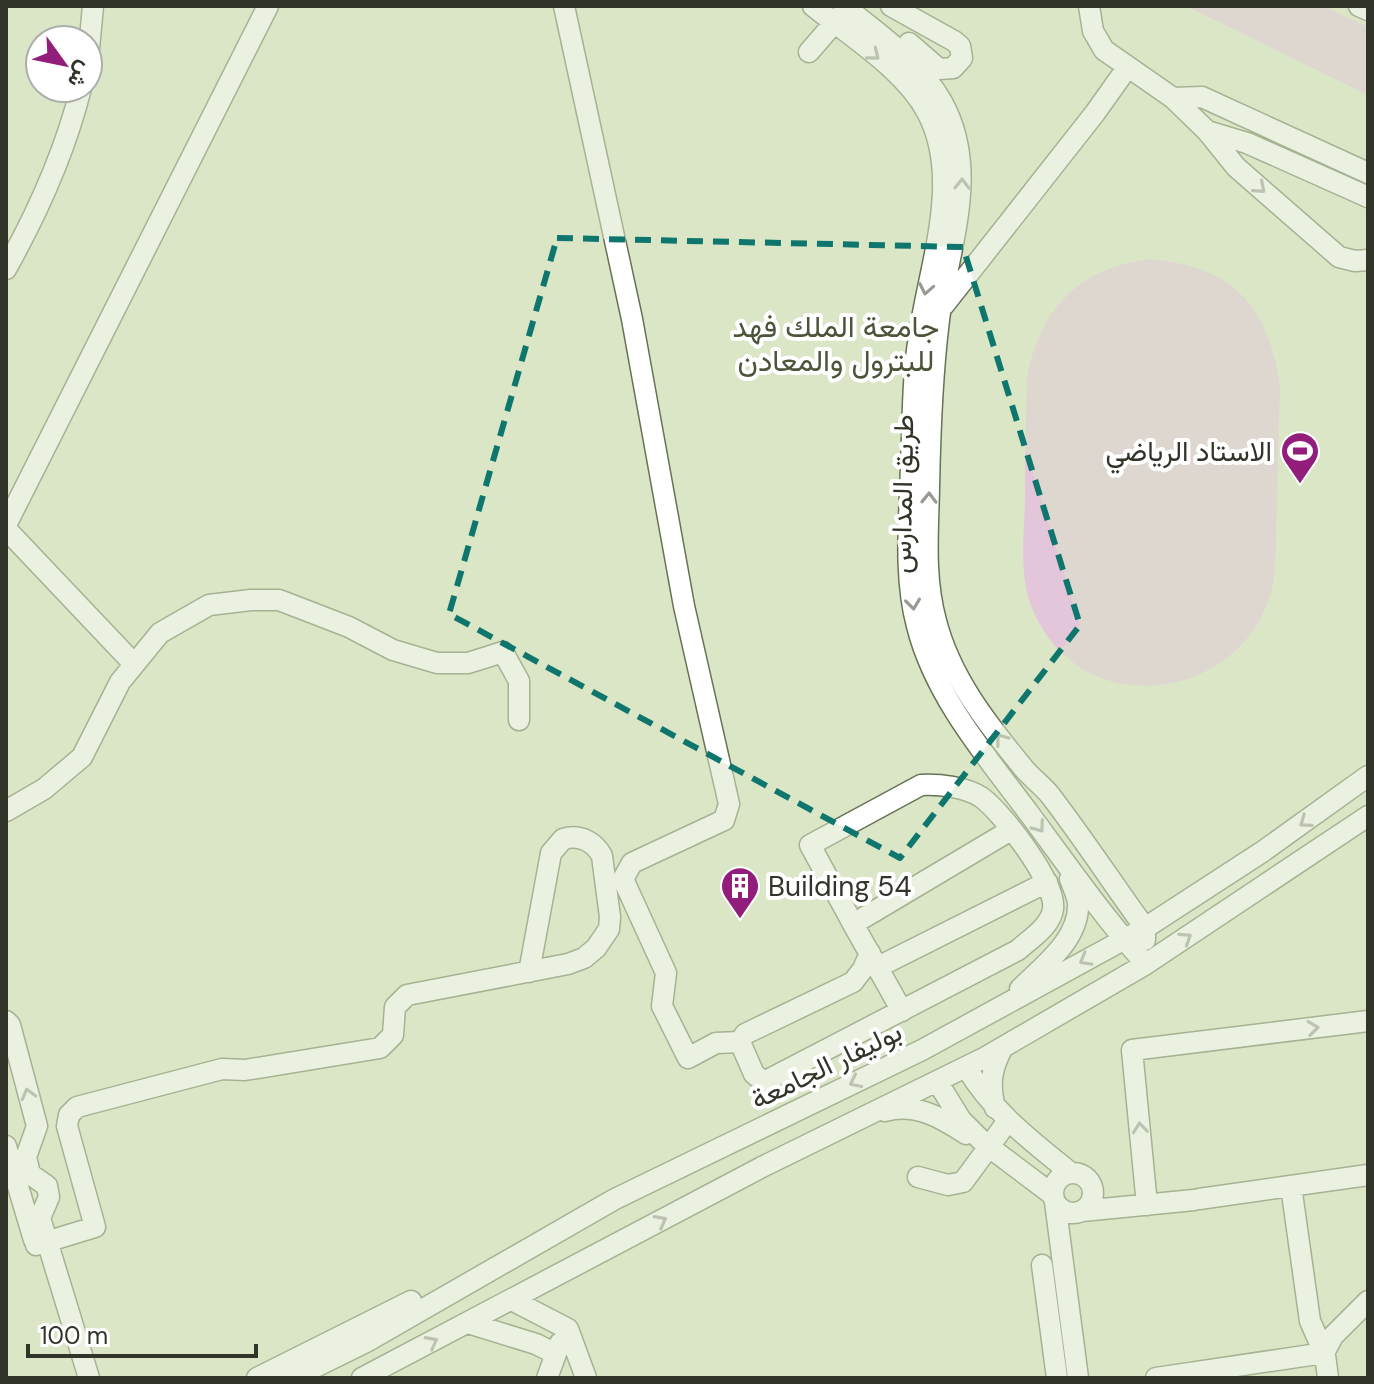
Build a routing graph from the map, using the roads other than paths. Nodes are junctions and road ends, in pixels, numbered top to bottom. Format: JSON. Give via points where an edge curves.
{"nodes":[{"id":1,"x":268,"y":6,"type":"edge"},
{"id":2,"x":564,"y":6,"type":"edge"},
{"id":3,"x":813,"y":6,"type":"edge"},
{"id":4,"x":891,"y":6,"type":"edge"},
{"id":5,"x":1089,"y":6,"type":"edge"},
{"id":6,"x":1359,"y":6,"type":"edge"},
{"id":7,"x":1368,"y":10,"type":"edge"},
{"id":8,"x":841,"y":12,"type":"edge"},
{"id":9,"x":864,"y":21,"type":"junction"},
{"id":10,"x":809,"y":52,"type":"dead end"},
{"id":11,"x":1127,"y":68,"type":"junction"},
{"id":12,"x":1173,"y":98,"type":"junction"},
{"id":13,"x":76,"y":104,"type":"edge"},
{"id":14,"x":1207,"y":131,"type":"junction"},
{"id":15,"x":1368,"y":173,"type":"edge"},
{"id":16,"x":1368,"y":197,"type":"edge"},
{"id":17,"x":13,"y":242,"type":"edge"},
{"id":18,"x":1368,"y":260,"type":"edge"},
{"id":19,"x":6,"y":269,"type":"edge"},
{"id":20,"x":940,"y":310,"type":"junction"},
{"id":21,"x":6,"y":527,"type":"edge"},
{"id":22,"x":134,"y":664,"type":"junction"},
{"id":23,"x":519,"y":720,"type":"dead end"},
{"id":24,"x":1023,"y":767,"type":"junction"},
{"id":25,"x":1368,"y":776,"type":"edge"},
{"id":26,"x":1005,"y":781,"type":"junction"},
{"id":27,"x":982,"y":798,"type":"junction"},
{"id":28,"x":6,"y":811,"type":"edge"},
{"id":29,"x":1368,"y":816,"type":"edge"},
{"id":30,"x":1011,"y":830,"type":"junction"},
{"id":31,"x":1061,"y":857,"type":"junction"},
{"id":32,"x":1047,"y":882,"type":"junction"},
{"id":33,"x":853,"y":924,"type":"junction"},
{"id":34,"x":1145,"y":928,"type":"junction"},
{"id":35,"x":1123,"y":938,"type":"junction"},
{"id":36,"x":874,"y":960,"type":"junction"},
{"id":37,"x":1146,"y":964,"type":"junction"},
{"id":38,"x":529,"y":972,"type":"junction"},
{"id":39,"x":1002,"y":1007,"type":"junction"},
{"id":40,"x":902,"y":1011,"type":"junction"},
{"id":41,"x":6,"y":1021,"type":"edge"},
{"id":42,"x":1368,"y":1021,"type":"edge"},
{"id":43,"x":740,"y":1042,"type":"junction"},
{"id":44,"x":1004,"y":1047,"type":"junction"},
{"id":45,"x":13,"y":1067,"type":"edge"},
{"id":46,"x":966,"y":1067,"type":"junction"},
{"id":47,"x":937,"y":1081,"type":"junction"},
{"id":48,"x":1001,"y":1115,"type":"junction"},
{"id":49,"x":862,"y":1118,"type":"junction"},
{"id":50,"x":987,"y":1145,"type":"junction"},
{"id":51,"x":6,"y":1146,"type":"edge"},
{"id":52,"x":1071,"y":1173,"type":"junction"},
{"id":53,"x":1368,"y":1175,"type":"edge"},
{"id":54,"x":918,"y":1177,"type":"dead end"},
{"id":55,"x":1291,"y":1186,"type":"junction"},
{"id":56,"x":1092,"y":1190,"type":"junction"},
{"id":57,"x":615,"y":1199,"type":"junction"},
{"id":58,"x":1054,"y":1199,"type":"junction"},
{"id":59,"x":1147,"y":1205,"type":"junction"},
{"id":60,"x":1116,"y":1209,"type":"junction"},
{"id":61,"x":1082,"y":1211,"type":"junction"},
{"id":62,"x":41,"y":1243,"type":"junction"},
{"id":63,"x":1042,"y":1265,"type":"dead end"},
{"id":64,"x":1368,"y":1301,"type":"edge"},
{"id":65,"x":522,"y":1305,"type":"junction"},
{"id":66,"x":468,"y":1323,"type":"junction"},
{"id":67,"x":568,"y":1329,"type":"junction"},
{"id":68,"x":515,"y":1337,"type":"junction"},
{"id":69,"x":554,"y":1353,"type":"junction"},
{"id":70,"x":1324,"y":1353,"type":"junction"},
{"id":71,"x":1252,"y":1371,"type":"edge"},
{"id":72,"x":74,"y":1378,"type":"edge"},
{"id":73,"x":89,"y":1378,"type":"edge"},
{"id":74,"x":257,"y":1378,"type":"edge"},
{"id":75,"x":293,"y":1378,"type":"edge"},
{"id":76,"x":362,"y":1378,"type":"edge"},
{"id":77,"x":547,"y":1378,"type":"edge"},
{"id":78,"x":586,"y":1378,"type":"edge"},
{"id":79,"x":1057,"y":1378,"type":"edge"},
{"id":80,"x":1078,"y":1378,"type":"edge"},
{"id":81,"x":1156,"y":1378,"type":"edge"},
{"id":82,"x":1328,"y":1378,"type":"edge"}],
"edges":[{"from":1,"to":21,"type":"street"},
{"from":2,"to":43,"type":"street","via":[[729,804],[724,820],[632,863],[623,879],[666,973],[662,1006],[688,1058],[716,1043]]},
{"from":3,"to":8,"type":"street"},
{"from":4,"to":9,"type":"street","via":[[954,41],[962,52],[958,64],[939,69],[905,39]]},
{"from":5,"to":11,"type":"street","via":[[1093,31],[1104,50]]},
{"from":6,"to":7,"type":"street"},
{"from":8,"to":9,"type":"street","name":"طريق المدارس"},
{"from":8,"to":10,"type":"street"},
{"from":8,"to":26,"type":"street","one_way":true,"via":[[914,90],[938,136],[945,182],[914,388],[912,598],[916,625],[937,680]]},
{"from":20,"to":9,"type":"street","name":"طريق المدارس","one_way":true,"via":[[962,199],[959,147],[929,81]]},
{"from":11,"to":12,"type":"street"},
{"from":11,"to":20,"type":"street"},
{"from":12,"to":14,"type":"street"},
{"from":12,"to":15,"type":"street","via":[[1202,97]]},
{"from":13,"to":17,"type":"street","via":[[31,225]]},
{"from":14,"to":16,"type":"street","via":[[1247,143]]},
{"from":14,"to":18,"type":"street","one_way":true,"via":[[1236,167],[1339,257]]},
{"from":17,"to":19,"type":"street"},
{"from":24,"to":20,"type":"street","name":"طريق المدارس","one_way":true,"via":[[962,686],[941,641],[932,602],[927,565],[931,406]]},
{"from":21,"to":22,"type":"street"},
{"from":22,"to":23,"type":"street","via":[[160,633],[209,605],[279,600],[393,650],[437,663],[468,663],[503,652],[519,681]]},
{"from":22,"to":28,"type":"street","via":[[82,757],[44,789]]},
{"from":24,"to":26,"type":"street"},
{"from":24,"to":34,"type":"street","name":"طريق المدارس","via":[[1048,793]]},
{"from":25,"to":34,"type":"street","name":"بوليفار الجامعة","one_way":true},
{"from":26,"to":27,"type":"street"},
{"from":26,"to":31,"type":"street","one_way":true},
{"from":27,"to":30,"type":"street"},
{"from":27,"to":33,"type":"street","via":[[921,785],[810,845]]},
{"from":37,"to":29,"type":"street","one_way":true},
{"from":30,"to":32,"type":"street"},
{"from":30,"to":33,"type":"street"},
{"from":31,"to":35,"type":"street"},
{"from":31,"to":39,"type":"street","via":[[1078,900],[1076,921],[1058,952]]},
{"from":32,"to":36,"type":"street"},
{"from":32,"to":40,"type":"street","via":[[1053,911],[1018,950]]},
{"from":33,"to":36,"type":"street"},
{"from":34,"to":35,"type":"street","name":"بوليفار الجامعة"},
{"from":34,"to":37,"type":"street"},
{"from":35,"to":37,"type":"street"},
{"from":35,"to":39,"type":"street","name":"بوليفار الجامعة","one_way":true},
{"from":36,"to":40,"type":"street"},
{"from":36,"to":43,"type":"street","via":[[853,982],[745,1034]]},
{"from":37,"to":44,"type":"street"},
{"from":38,"to":38,"type":"street","via":[[584,958],[609,929],[605,864],[598,849],[585,840],[563,839],[551,853]]},
{"from":38,"to":62,"type":"street","via":[[401,997],[393,1014],[393,1035],[380,1048],[245,1070],[222,1069],[77,1107],[67,1126],[95,1227]]},
{"from":39,"to":57,"type":"street","name":"بوليفار الجامعة","one_way":true},
{"from":40,"to":43,"type":"street","via":[[764,1082],[754,1074]]},
{"from":41,"to":45,"type":"street"},
{"from":59,"to":42,"type":"street","one_way":true,"via":[[1132,1050]]},
{"from":44,"to":46,"type":"street"},
{"from":44,"to":48,"type":"street","via":[[991,1077]]},
{"from":62,"to":45,"type":"street","one_way":true,"via":[[40,1218],[49,1197],[47,1186],[30,1174],[26,1157],[37,1126]]},
{"from":46,"to":47,"type":"street"},
{"from":46,"to":48,"type":"street"},
{"from":47,"to":49,"type":"street"},
{"from":47,"to":50,"type":"street","via":[[961,1120]]},
{"from":48,"to":50,"type":"street"},
{"from":48,"to":52,"type":"street"},
{"from":49,"to":50,"type":"street","via":[[894,1109],[920,1111],[939,1116]]},
{"from":65,"to":49,"type":"street","one_way":true,"via":[[762,1167]]},
{"from":50,"to":54,"type":"street","via":[[963,1182],[948,1185]]},
{"from":50,"to":58,"type":"street"},
{"from":51,"to":62,"type":"street"},
{"from":52,"to":56,"type":"street","via":[[1086,1178]]},
{"from":52,"to":58,"type":"street","via":[[1057,1180]]},
{"from":53,"to":55,"type":"street"},
{"from":55,"to":59,"type":"street"},
{"from":55,"to":70,"type":"street","via":[[1310,1321]]},
{"from":56,"to":60,"type":"street"},
{"from":56,"to":61,"type":"street"},
{"from":57,"to":74,"type":"street"},
{"from":57,"to":75,"type":"street","name":"بوليفار الجامعة","via":[[366,1342]]},
{"from":58,"to":61,"type":"street","via":[[1067,1212]]},
{"from":58,"to":80,"type":"street"},
{"from":59,"to":60,"type":"street"},
{"from":60,"to":61,"type":"street"},
{"from":62,"to":72,"type":"street"},
{"from":62,"to":73,"type":"street"},
{"from":63,"to":79,"type":"street"},
{"from":64,"to":70,"type":"street","via":[[1333,1336]]},
{"from":65,"to":66,"type":"street"},
{"from":65,"to":67,"type":"street"},
{"from":65,"to":68,"type":"street"},
{"from":66,"to":68,"type":"street"},
{"from":76,"to":66,"type":"street","one_way":true},
{"from":67,"to":69,"type":"street"},
{"from":67,"to":78,"type":"street"},
{"from":68,"to":69,"type":"street"},
{"from":69,"to":77,"type":"street"},
{"from":70,"to":71,"type":"street"},
{"from":70,"to":82,"type":"street"},
{"from":71,"to":81,"type":"street"}]}
